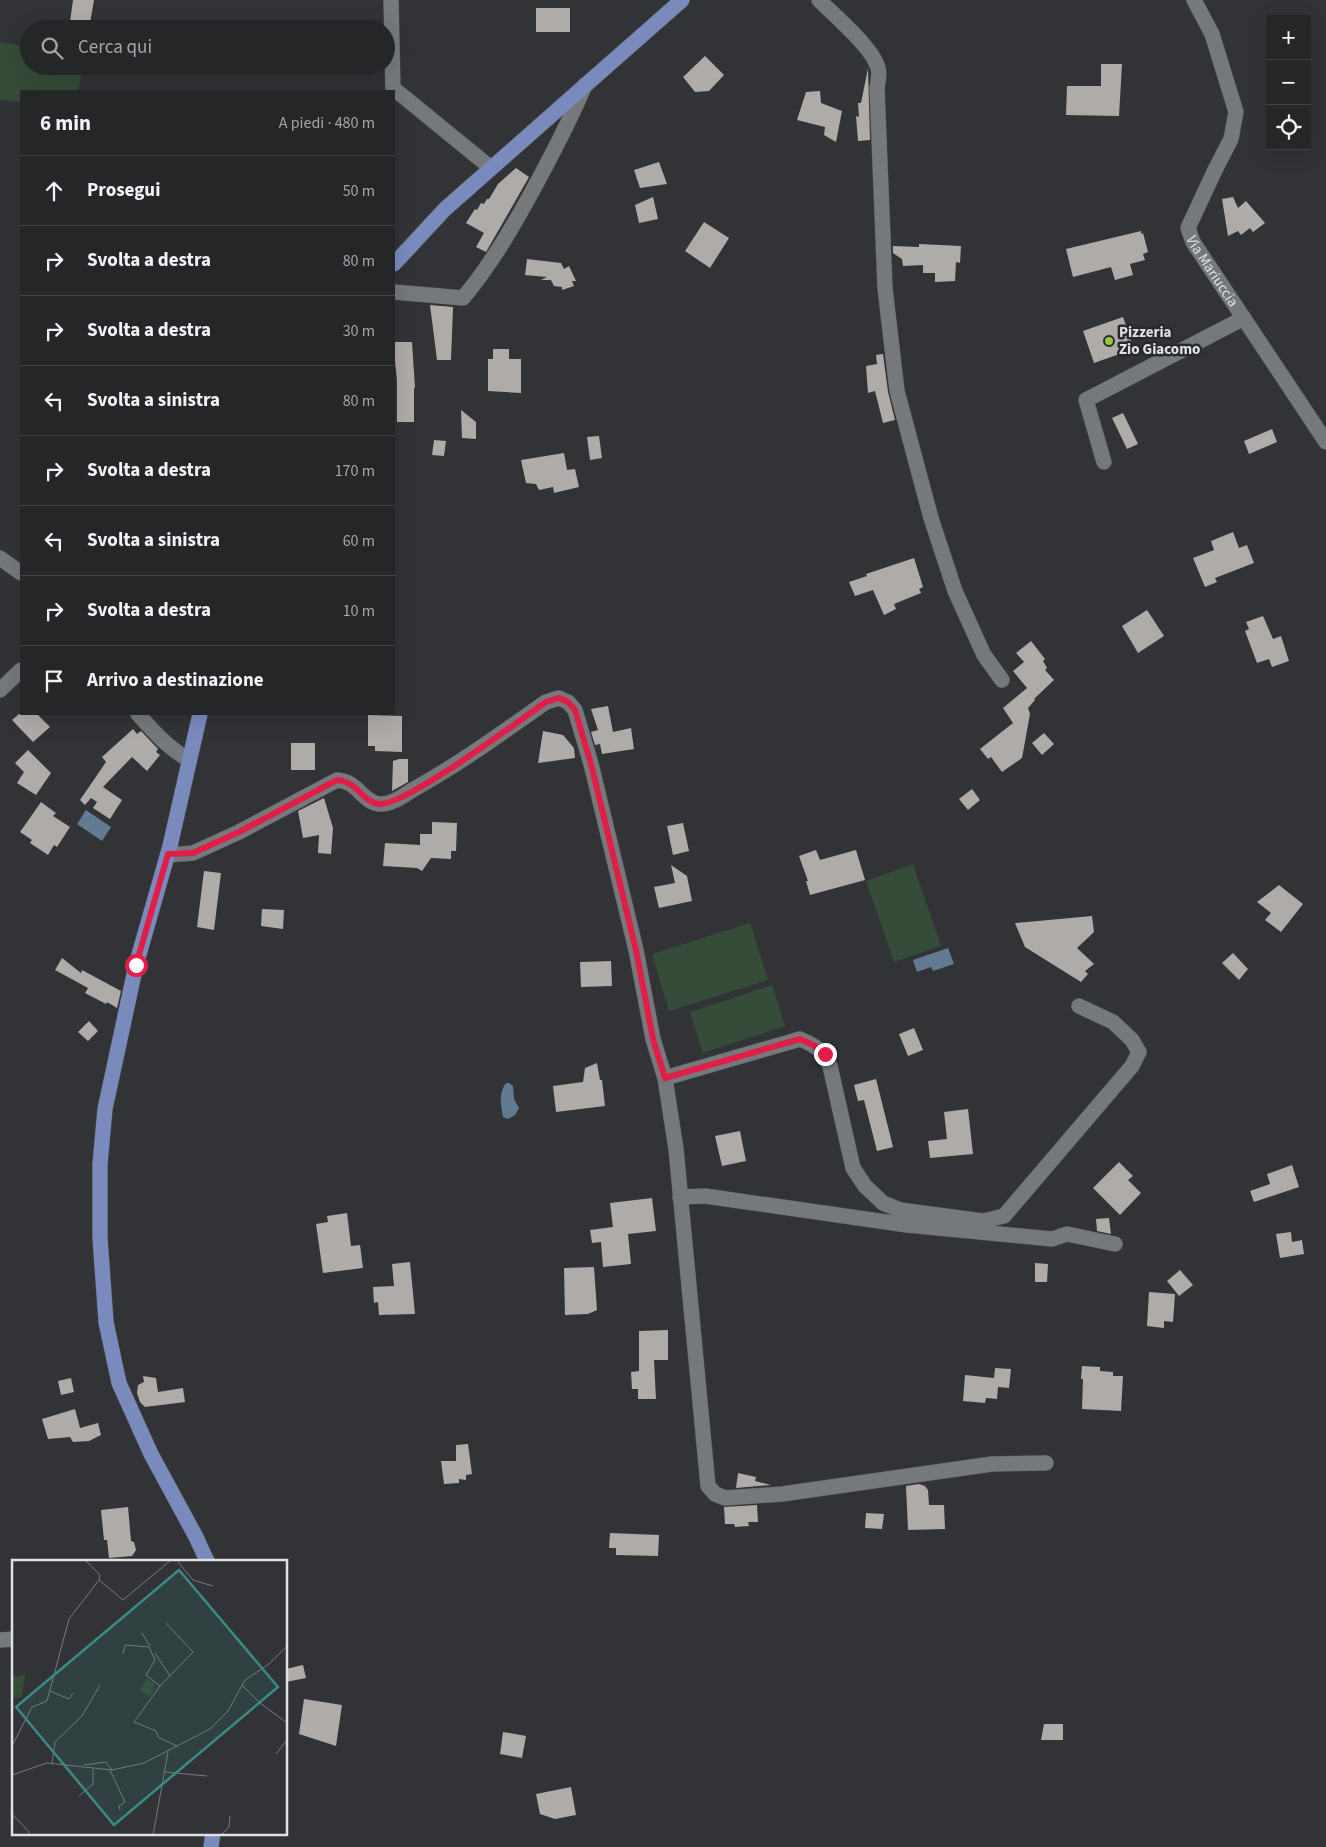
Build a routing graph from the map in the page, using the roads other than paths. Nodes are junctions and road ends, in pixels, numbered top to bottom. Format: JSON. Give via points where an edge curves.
{"nodes":[{"id":1,"x":391,"y":0,"type":"edge"},
{"id":2,"x":682,"y":0,"type":"edge"},
{"id":3,"x":819,"y":0,"type":"edge"},
{"id":4,"x":1194,"y":0,"type":"edge"},
{"id":5,"x":391,"y":20,"type":"edge"},
{"id":6,"x":393,"y":75,"type":"edge"},
{"id":7,"x":585,"y":85,"type":"junction"},
{"id":8,"x":491,"y":168,"type":"junction"},
{"id":9,"x":395,"y":263,"type":"edge"},
{"id":10,"x":395,"y":292,"type":"edge"},
{"id":11,"x":1244,"y":318,"type":"junction"},
{"id":12,"x":1326,"y":442,"type":"edge"},
{"id":13,"x":1104,"y":462,"type":"dead end"},
{"id":14,"x":0,"y":558,"type":"edge"},
{"id":15,"x":20,"y":572,"type":"edge"},
{"id":16,"x":20,"y":671,"type":"edge"},
{"id":17,"x":1002,"y":680,"type":"dead end"},
{"id":18,"x":0,"y":690,"type":"edge"},
{"id":19,"x":139,"y":715,"type":"edge"},
{"id":20,"x":200,"y":715,"type":"edge"},
{"id":21,"x":189,"y":760,"type":"junction"},
{"id":22,"x":168,"y":854,"type":"junction"},
{"id":23,"x":1079,"y":1006,"type":"dead end"},
{"id":24,"x":665,"y":1078,"type":"junction"},
{"id":25,"x":680,"y":1197,"type":"junction"},
{"id":26,"x":1115,"y":1244,"type":"dead end"},
{"id":27,"x":1046,"y":1463,"type":"dead end"},
{"id":28,"x":207,"y":1560,"type":"edge"},
{"id":29,"x":213,"y":1834,"type":"edge"},
{"id":30,"x":211,"y":1847,"type":"edge"}],
"edges":[{"from":1,"to":5,"type":"street"},
{"from":2,"to":7,"type":"main road"},
{"from":3,"to":17,"type":"street","via":[[866,47],[879,69],[877,97],[885,288],[897,391],[954,591],[984,655]]},
{"from":4,"to":11,"type":"street","name":"Via Mariuccia","via":[[1212,34],[1236,112],[1231,139],[1188,228],[1193,242]]},
{"from":6,"to":8,"type":"street","via":[[393,88]]},
{"from":7,"to":8,"type":"main road"},
{"from":7,"to":10,"type":"street","via":[[572,117],[496,254],[463,298]]},
{"from":8,"to":9,"type":"main road","via":[[445,209]]},
{"from":11,"to":12,"type":"street","name":"Via Mariuccia"},
{"from":11,"to":13,"type":"street","via":[[1086,400]]},
{"from":14,"to":15,"type":"street"},
{"from":16,"to":18,"type":"street"},
{"from":19,"to":21,"type":"street","via":[[160,740]]},
{"from":20,"to":21,"type":"main road"},
{"from":21,"to":22,"type":"main road"},
{"from":22,"to":24,"type":"street","via":[[193,853],[337,780],[353,785],[369,801],[391,802],[449,770],[546,702],[559,698],[568,702],[575,710],[591,764],[636,950],[653,1039]]},
{"from":22,"to":28,"type":"main road","via":[[136,965],[105,1109],[100,1164],[102,1266],[106,1322],[119,1383],[150,1454]]},
{"from":23,"to":24,"type":"street","via":[[1113,1022],[1132,1040],[1138,1052],[1132,1066],[1004,1216],[983,1221],[900,1210],[883,1203],[865,1186],[853,1168],[825,1054],[800,1039]]},
{"from":24,"to":25,"type":"street"},
{"from":25,"to":26,"type":"street","via":[[705,1196],[1007,1236],[1052,1239],[1067,1234]]},
{"from":25,"to":27,"type":"street","via":[[708,1486],[715,1494],[725,1498],[782,1494],[992,1464]]},
{"from":29,"to":30,"type":"main road"}]}
